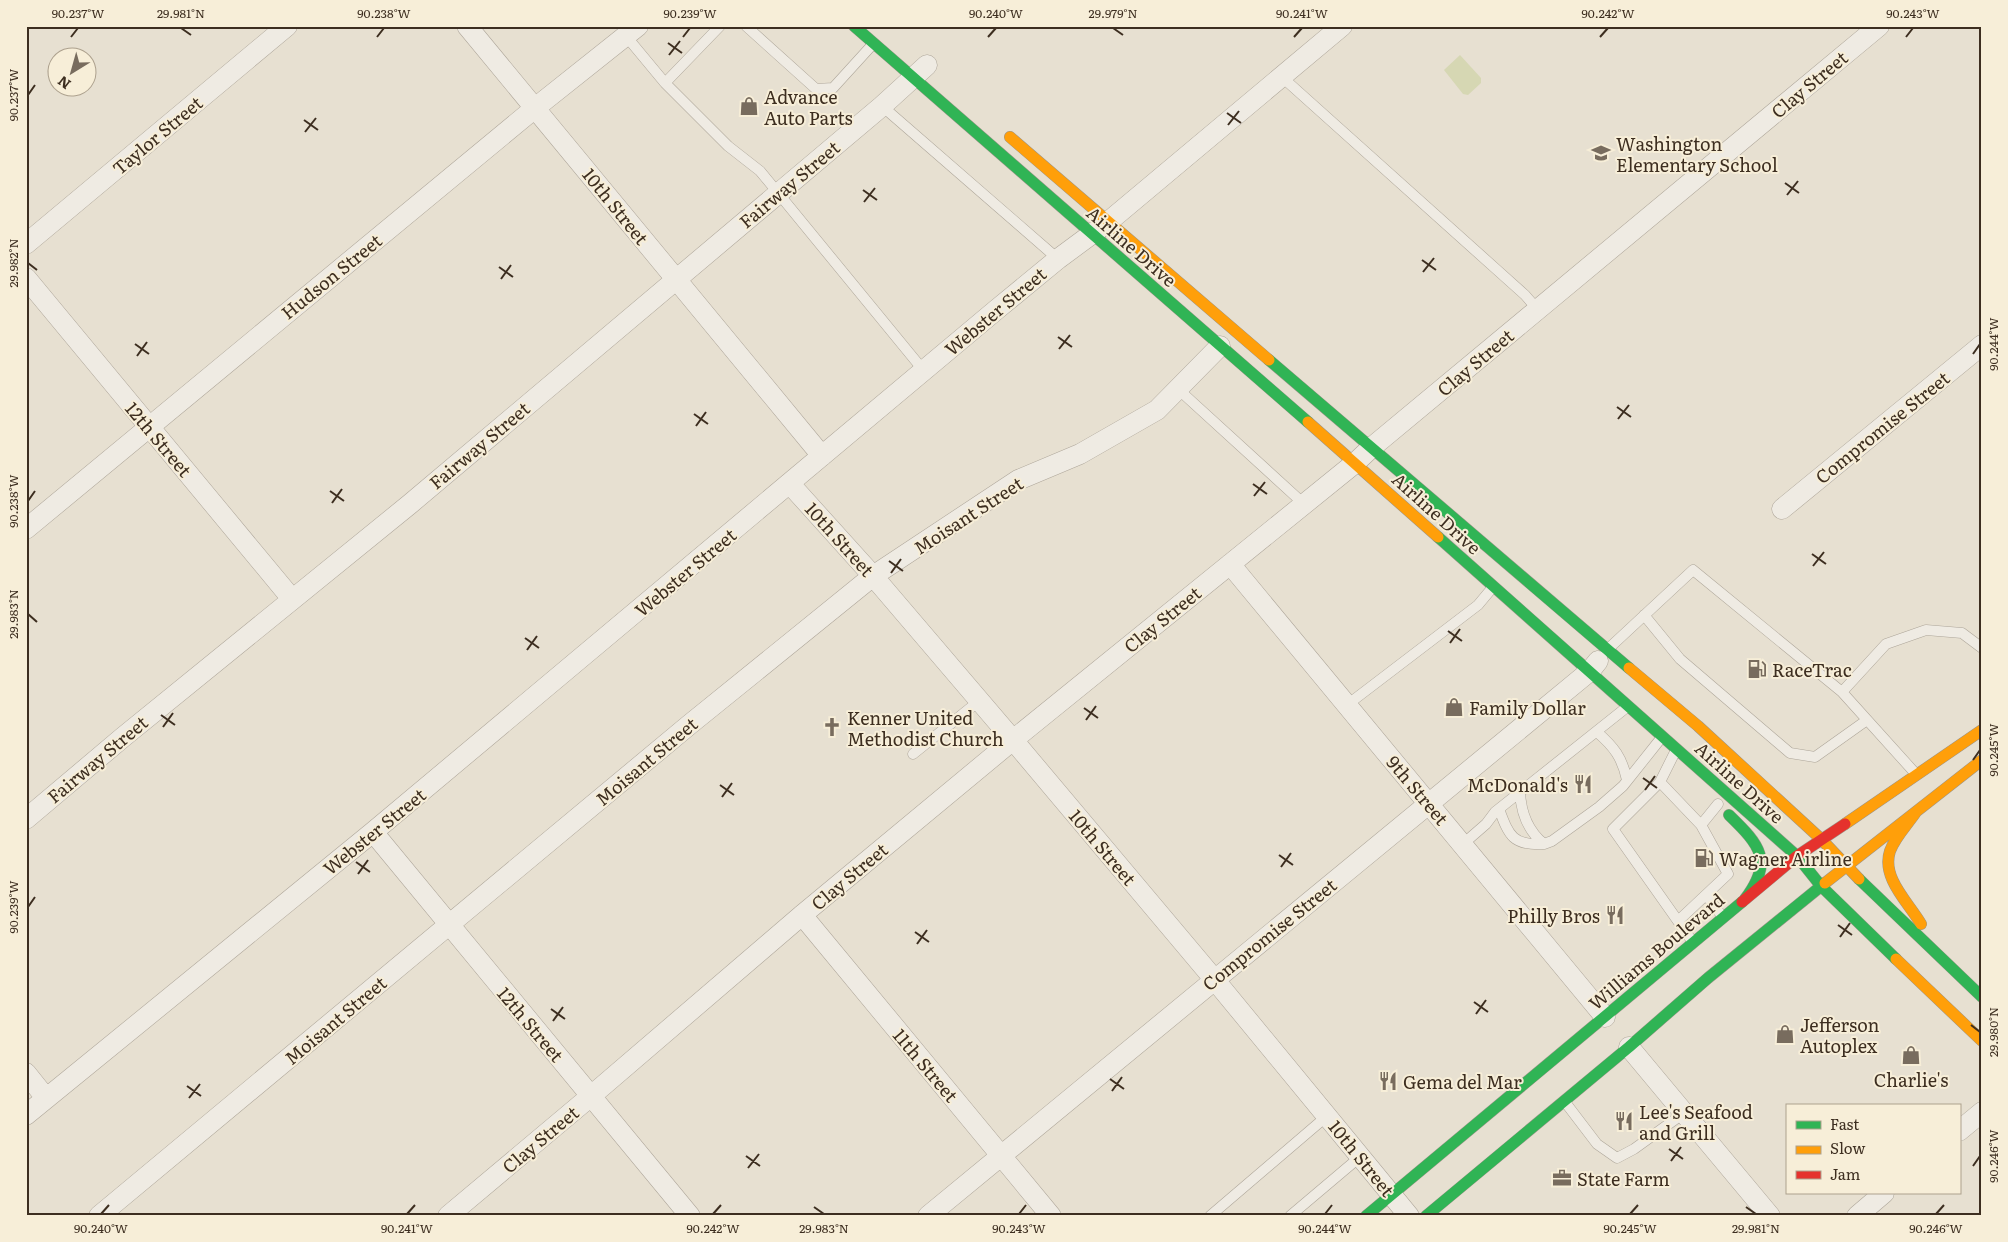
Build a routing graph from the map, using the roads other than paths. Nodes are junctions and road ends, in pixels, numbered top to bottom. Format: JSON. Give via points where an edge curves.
{"nodes":[{"id":1,"x":287,"y":26,"type":"edge"},
{"id":2,"x":467,"y":26,"type":"edge"},
{"id":3,"x":720,"y":26,"type":"edge"},
{"id":4,"x":746,"y":26,"type":"edge"},
{"id":5,"x":854,"y":26,"type":"edge"},
{"id":6,"x":1342,"y":26,"type":"edge"},
{"id":7,"x":1879,"y":26,"type":"edge"},
{"id":8,"x":632,"y":31,"type":"edge"},
{"id":9,"x":874,"y":43,"type":"junction"},
{"id":10,"x":923,"y":68,"type":"junction"},
{"id":11,"x":1282,"y":76,"type":"junction"},
{"id":12,"x":665,"y":83,"type":"junction"},
{"id":13,"x":882,"y":106,"type":"junction"},
{"id":14,"x":535,"y":108,"type":"junction"},
{"id":15,"x":1002,"y":130,"type":"dead end"},
{"id":16,"x":779,"y":192,"type":"junction"},
{"id":17,"x":1100,"y":228,"type":"junction"},
{"id":18,"x":26,"y":244,"type":"edge"},
{"id":19,"x":1058,"y":259,"type":"junction"},
{"id":20,"x":26,"y":278,"type":"edge"},
{"id":21,"x":677,"y":280,"type":"junction"},
{"id":22,"x":1538,"y":310,"type":"junction"},
{"id":23,"x":1982,"y":345,"type":"edge"},
{"id":24,"x":1220,"y":346,"type":"junction"},
{"id":25,"x":924,"y":371,"type":"junction"},
{"id":26,"x":1178,"y":389,"type":"junction"},
{"id":27,"x":149,"y":426,"type":"junction"},
{"id":28,"x":1371,"y":448,"type":"junction"},
{"id":29,"x":822,"y":456,"type":"junction"},
{"id":30,"x":1355,"y":463,"type":"junction"},
{"id":31,"x":790,"y":484,"type":"junction"},
{"id":32,"x":1304,"y":504,"type":"junction"},
{"id":33,"x":1782,"y":509,"type":"dead end"},
{"id":34,"x":26,"y":529,"type":"edge"},
{"id":35,"x":1230,"y":564,"type":"junction"},
{"id":36,"x":873,"y":576,"type":"junction"},
{"id":37,"x":1494,"y":586,"type":"junction"},
{"id":38,"x":292,"y":599,"type":"junction"},
{"id":39,"x":1644,"y":615,"type":"junction"},
{"id":40,"x":1982,"y":648,"type":"edge"},
{"id":41,"x":1607,"y":650,"type":"junction"},
{"id":42,"x":1590,"y":670,"type":"junction"},
{"id":43,"x":1842,"y":692,"type":"junction"},
{"id":44,"x":980,"y":701,"type":"junction"},
{"id":45,"x":1347,"y":705,"type":"junction"},
{"id":46,"x":1629,"y":706,"type":"junction"},
{"id":47,"x":1867,"y":720,"type":"junction"},
{"id":48,"x":1982,"y":730,"type":"edge"},
{"id":49,"x":1597,"y":732,"type":"junction"},
{"id":50,"x":1663,"y":736,"type":"junction"},
{"id":51,"x":1013,"y":740,"type":"junction"},
{"id":52,"x":1677,"y":748,"type":"junction"},
{"id":53,"x":913,"y":754,"type":"dead end"},
{"id":54,"x":1982,"y":760,"type":"edge"},
{"id":55,"x":1915,"y":774,"type":"junction"},
{"id":56,"x":1627,"y":780,"type":"junction"},
{"id":57,"x":1691,"y":780,"type":"dead end"},
{"id":58,"x":1660,"y":782,"type":"junction"},
{"id":59,"x":1520,"y":792,"type":"junction"},
{"id":60,"x":1715,"y":801,"type":"joint"},
{"id":61,"x":1430,"y":804,"type":"junction"},
{"id":62,"x":1499,"y":809,"type":"junction"},
{"id":63,"x":1916,"y":812,"type":"junction"},
{"id":64,"x":26,"y":819,"type":"edge"},
{"id":65,"x":1701,"y":825,"type":"junction"},
{"id":66,"x":372,"y":832,"type":"junction"},
{"id":67,"x":1820,"y":838,"type":"junction"},
{"id":68,"x":1463,"y":844,"type":"junction"},
{"id":69,"x":1544,"y":844,"type":"junction"},
{"id":70,"x":1797,"y":856,"type":"junction"},
{"id":71,"x":1847,"y":867,"type":"junction"},
{"id":72,"x":1821,"y":886,"type":"junction"},
{"id":73,"x":1706,"y":895,"type":"junction"},
{"id":74,"x":1745,"y":899,"type":"junction"},
{"id":75,"x":802,"y":915,"type":"junction"},
{"id":76,"x":1724,"y":917,"type":"junction"},
{"id":77,"x":1678,"y":921,"type":"junction"},
{"id":78,"x":449,"y":925,"type":"junction"},
{"id":79,"x":1694,"y":942,"type":"junction"},
{"id":80,"x":1934,"y":951,"type":"junction"},
{"id":81,"x":1214,"y":979,"type":"junction"},
{"id":82,"x":1982,"y":997,"type":"edge"},
{"id":83,"x":1605,"y":1016,"type":"junction"},
{"id":84,"x":1982,"y":1041,"type":"edge"},
{"id":85,"x":1629,"y":1047,"type":"junction"},
{"id":86,"x":26,"y":1072,"type":"edge"},
{"id":87,"x":591,"y":1096,"type":"junction"},
{"id":88,"x":46,"y":1098,"type":"junction"},
{"id":89,"x":1564,"y":1101,"type":"junction"},
{"id":90,"x":1982,"y":1112,"type":"edge"},
{"id":91,"x":1684,"y":1113,"type":"junction"},
{"id":92,"x":26,"y":1115,"type":"edge"},
{"id":93,"x":1327,"y":1116,"type":"junction"},
{"id":94,"x":1960,"y":1130,"type":"edge"},
{"id":95,"x":1001,"y":1156,"type":"junction"},
{"id":96,"x":1361,"y":1156,"type":"junction"},
{"id":97,"x":1883,"y":1194,"type":"edge"},
{"id":98,"x":1392,"y":1195,"type":"junction"},
{"id":99,"x":99,"y":1216,"type":"edge"},
{"id":100,"x":448,"y":1216,"type":"edge"},
{"id":101,"x":690,"y":1216,"type":"edge"},
{"id":102,"x":928,"y":1216,"type":"edge"},
{"id":103,"x":1050,"y":1216,"type":"edge"},
{"id":104,"x":1210,"y":1216,"type":"edge"},
{"id":105,"x":1290,"y":1216,"type":"edge"},
{"id":106,"x":1366,"y":1216,"type":"edge"},
{"id":107,"x":1409,"y":1216,"type":"edge"},
{"id":108,"x":1426,"y":1216,"type":"edge"},
{"id":109,"x":1770,"y":1216,"type":"edge"},
{"id":110,"x":1857,"y":1216,"type":"edge"}],
"edges":[{"from":1,"to":18,"type":"street","name":"Taylor Street"},
{"from":2,"to":14,"type":"street","name":"10th Street"},
{"from":3,"to":12,"type":"lane"},
{"from":4,"to":9,"type":"lane","via":[[816,89],[832,88]]},
{"from":5,"to":9,"type":"main road","name":"Airline Drive"},
{"from":6,"to":11,"type":"street","name":"Webster Street"},
{"from":7,"to":22,"type":"street","name":"Clay Street"},
{"from":8,"to":12,"type":"lane"},
{"from":8,"to":14,"type":"street","name":"Hudson Street"},
{"from":9,"to":10,"type":"main road","name":"Airline Drive"},
{"from":10,"to":13,"type":"street","name":"Fairway Street"},
{"from":10,"to":17,"type":"main road","name":"Airline Drive"},
{"from":11,"to":17,"type":"street","name":"Webster Street"},
{"from":11,"to":22,"type":"lane","via":[[1496,268]]},
{"from":12,"to":16,"type":"lane"},
{"from":13,"to":16,"type":"street","name":"Fairway Street"},
{"from":13,"to":19,"type":"lane"},
{"from":14,"to":21,"type":"street","name":"10th Street"},
{"from":14,"to":27,"type":"street","name":"Hudson Street"},
{"from":15,"to":17,"type":"main road","name":"Airline Drive"},
{"from":16,"to":21,"type":"street","name":"Fairway Street"},
{"from":16,"to":25,"type":"lane"},
{"from":17,"to":19,"type":"street","name":"Webster Street"},
{"from":17,"to":24,"type":"main road","name":"Airline Drive"},
{"from":17,"to":28,"type":"main road","name":"Airline Drive"},
{"from":19,"to":25,"type":"street","name":"Webster Street"},
{"from":20,"to":27,"type":"street","name":"12th Street"},
{"from":21,"to":29,"type":"street","name":"10th Street"},
{"from":21,"to":38,"type":"street","name":"Fairway Street"},
{"from":22,"to":28,"type":"street","name":"Clay Street"},
{"from":23,"to":33,"type":"street","name":"Compromise Street"},
{"from":24,"to":26,"type":"street","name":"Moisant Street"},
{"from":24,"to":30,"type":"main road","name":"Airline Drive"},
{"from":25,"to":29,"type":"street","name":"Webster Street"},
{"from":26,"to":32,"type":"lane"},
{"from":26,"to":36,"type":"street","name":"Moisant Street","via":[[1157,410],[1080,454],[1018,480]]},
{"from":27,"to":34,"type":"street","name":"Hudson Street"},
{"from":27,"to":38,"type":"street","name":"12th Street"},
{"from":28,"to":30,"type":"street","name":"Clay Street"},
{"from":28,"to":41,"type":"main road","name":"Airline Drive"},
{"from":29,"to":31,"type":"street","name":"Webster Street"},
{"from":30,"to":32,"type":"street","name":"Clay Street"},
{"from":30,"to":37,"type":"main road","name":"Airline Drive"},
{"from":31,"to":36,"type":"street","name":"10th Street"},
{"from":31,"to":66,"type":"street","name":"Webster Street"},
{"from":32,"to":35,"type":"street","name":"Clay Street"},
{"from":35,"to":45,"type":"street","name":"9th Street"},
{"from":35,"to":51,"type":"street","name":"Clay Street"},
{"from":36,"to":44,"type":"street","name":"10th Street"},
{"from":36,"to":78,"type":"street","name":"Moisant Street"},
{"from":37,"to":42,"type":"main road","name":"Airline Drive"},
{"from":37,"to":45,"type":"lane","via":[[1478,605]]},
{"from":38,"to":64,"type":"street","name":"Fairway Street"},
{"from":39,"to":41,"type":"lane"},
{"from":39,"to":43,"type":"lane","via":[[1693,570]]},
{"from":39,"to":47,"type":"lane","via":[[1680,659],[1790,753],[1815,757]]},
{"from":40,"to":43,"type":"lane","via":[[1962,633],[1926,630],[1886,644]]},
{"from":41,"to":42,"type":"street","name":"Compromise Street"},
{"from":41,"to":67,"type":"main road","name":"Airline Drive","via":[[1698,726]]},
{"from":42,"to":46,"type":"main road","name":"Airline Drive"},
{"from":42,"to":61,"type":"street","name":"Compromise Street"},
{"from":43,"to":47,"type":"lane"},
{"from":44,"to":51,"type":"street","name":"10th Street"},
{"from":44,"to":53,"type":"lane"},
{"from":45,"to":61,"type":"street","name":"9th Street"},
{"from":46,"to":49,"type":"lane"},
{"from":46,"to":50,"type":"main road","name":"Airline Drive"},
{"from":47,"to":55,"type":"lane"},
{"from":48,"to":55,"type":"main road","name":"Williams Boulevard"},
{"from":49,"to":56,"type":"lane","via":[[1618,753]]},
{"from":49,"to":59,"type":"lane"},
{"from":50,"to":52,"type":"main road","name":"Airline Drive"},
{"from":50,"to":56,"type":"lane"},
{"from":51,"to":75,"type":"street","name":"Clay Street"},
{"from":51,"to":81,"type":"street","name":"10th Street"},
{"from":52,"to":57,"type":"main road"},
{"from":52,"to":58,"type":"lane"},
{"from":52,"to":70,"type":"main road","name":"Airline Drive"},
{"from":54,"to":63,"type":"main road"},
{"from":55,"to":67,"type":"main road","name":"Williams Boulevard"},
{"from":56,"to":69,"type":"lane","via":[[1599,807]]},
{"from":58,"to":65,"type":"lane"},
{"from":58,"to":77,"type":"lane","via":[[1613,829]]},
{"from":59,"to":62,"type":"lane"},
{"from":59,"to":69,"type":"lane","via":[[1521,808],[1528,824],[1535,837]]},
{"from":60,"to":65,"type":"lane"},
{"from":60,"to":74,"type":"main road","via":[[1749,834],[1761,861],[1757,882]]},
{"from":61,"to":68,"type":"street","name":"9th Street"},
{"from":61,"to":81,"type":"street","name":"Compromise Street"},
{"from":62,"to":68,"type":"lane"},
{"from":62,"to":69,"type":"lane","via":[[1506,828],[1520,843]]},
{"from":63,"to":71,"type":"main road"},
{"from":63,"to":80,"type":"main road","via":[[1894,844],[1888,863],[1892,877],[1917,915]]},
{"from":65,"to":73,"type":"lane","via":[[1728,874]]},
{"from":66,"to":78,"type":"street","name":"12th Street"},
{"from":66,"to":88,"type":"street","name":"Webster Street"},
{"from":67,"to":70,"type":"main road","name":"Williams Boulevard"},
{"from":67,"to":71,"type":"main road","name":"Airline Drive"},
{"from":68,"to":83,"type":"street","name":"9th Street"},
{"from":70,"to":72,"type":"main road","name":"Airline Drive"},
{"from":70,"to":74,"type":"main road","name":"Williams Boulevard"},
{"from":71,"to":72,"type":"main road"},
{"from":71,"to":80,"type":"main road","name":"Airline Drive"},
{"from":72,"to":84,"type":"main road","name":"Airline Drive"},
{"from":72,"to":85,"type":"main road"},
{"from":73,"to":76,"type":"lane"},
{"from":73,"to":77,"type":"lane"},
{"from":74,"to":76,"type":"main road","name":"Williams Boulevard"},
{"from":75,"to":87,"type":"street","name":"Clay Street"},
{"from":75,"to":95,"type":"street","name":"11th Street"},
{"from":76,"to":79,"type":"main road","name":"Williams Boulevard"},
{"from":77,"to":79,"type":"lane"},
{"from":78,"to":87,"type":"street","name":"12th Street"},
{"from":78,"to":99,"type":"street","name":"Moisant Street"},
{"from":79,"to":83,"type":"main road","name":"Williams Boulevard"},
{"from":80,"to":82,"type":"main road","name":"Airline Drive"},
{"from":81,"to":93,"type":"street","name":"10th Street"},
{"from":81,"to":95,"type":"street","name":"Compromise Street"},
{"from":83,"to":98,"type":"main road","name":"Williams Boulevard"},
{"from":85,"to":89,"type":"main road"},
{"from":85,"to":91,"type":"street"},
{"from":86,"to":88,"type":"street"},
{"from":87,"to":100,"type":"street","name":"Clay Street"},
{"from":87,"to":101,"type":"street","name":"12th Street"},
{"from":88,"to":92,"type":"street","name":"Webster Street"},
{"from":89,"to":91,"type":"lane","via":[[1597,1144],[1617,1158]]},
{"from":89,"to":108,"type":"main road"},
{"from":90,"to":94,"type":"street"},
{"from":91,"to":109,"type":"street"},
{"from":93,"to":96,"type":"street","name":"10th Street"},
{"from":93,"to":104,"type":"lane"},
{"from":95,"to":102,"type":"street","name":"Compromise Street"},
{"from":95,"to":103,"type":"street","name":"11th Street"},
{"from":96,"to":98,"type":"street","name":"10th Street"},
{"from":96,"to":105,"type":"lane"},
{"from":97,"to":110,"type":"street"},
{"from":98,"to":106,"type":"main road","name":"Williams Boulevard"},
{"from":98,"to":107,"type":"street","name":"10th Street"}]}
